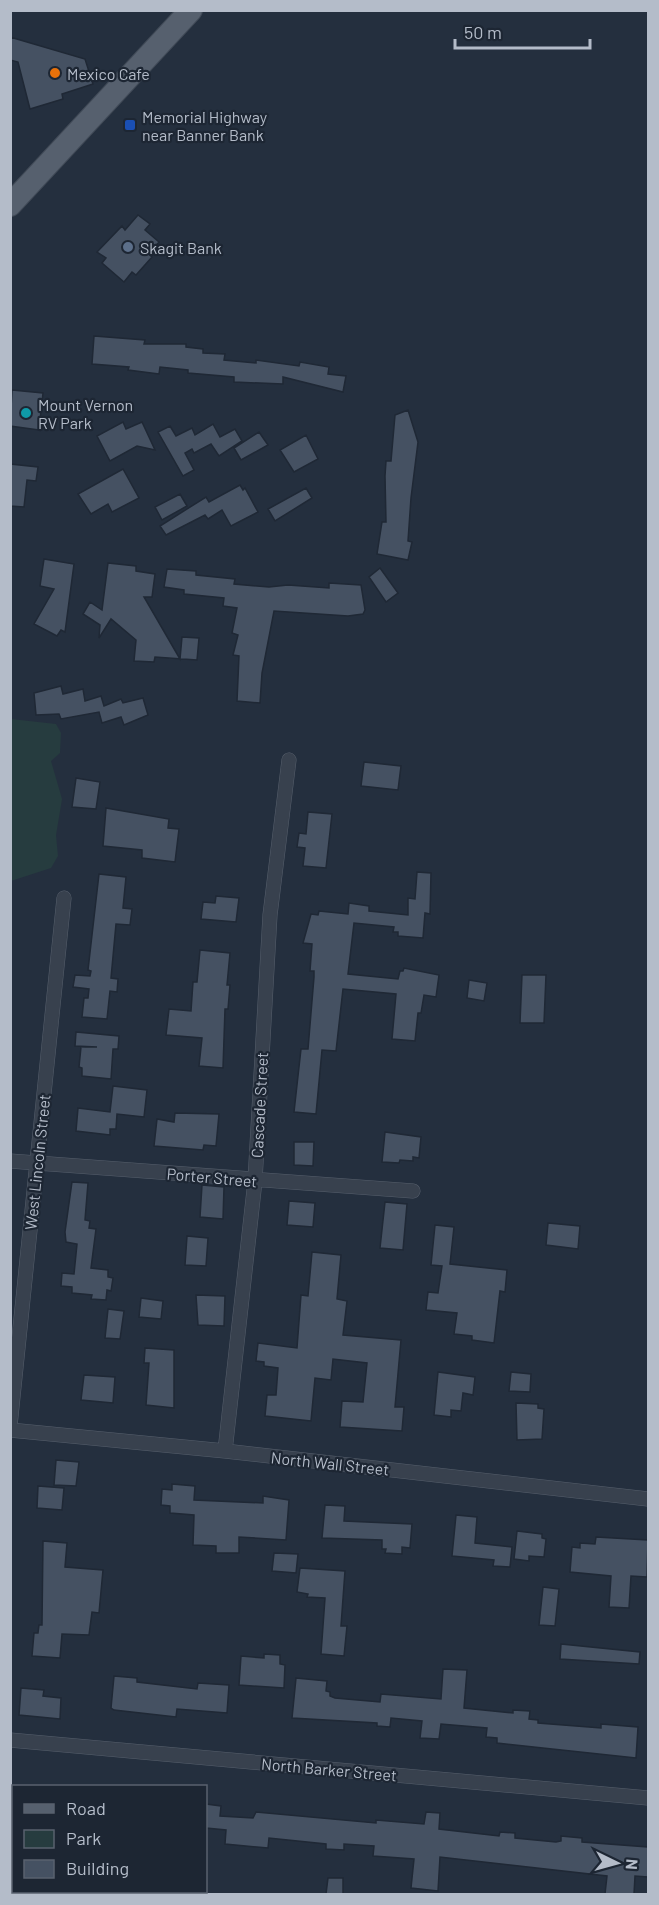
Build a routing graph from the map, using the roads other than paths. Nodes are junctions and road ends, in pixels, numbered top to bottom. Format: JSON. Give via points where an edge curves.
{"nodes":[{"id":1,"x":191,"y":10,"type":"edge"},
{"id":2,"x":10,"y":205,"type":"edge"},
{"id":3,"x":289,"y":760,"type":"dead end"},
{"id":4,"x":64,"y":898,"type":"dead end"},
{"id":5,"x":10,"y":1161,"type":"edge"},
{"id":6,"x":36,"y":1163,"type":"junction"},
{"id":7,"x":255,"y":1181,"type":"junction"},
{"id":8,"x":413,"y":1191,"type":"dead end"},
{"id":9,"x":10,"y":1426,"type":"edge"},
{"id":10,"x":10,"y":1430,"type":"edge"},
{"id":11,"x":225,"y":1451,"type":"junction"},
{"id":12,"x":648,"y":1499,"type":"edge"},
{"id":13,"x":10,"y":1740,"type":"edge"},
{"id":14,"x":648,"y":1798,"type":"edge"}],
"edges":[{"from":1,"to":2,"type":"main road"},
{"from":3,"to":7,"type":"street","name":"Cascade Street","via":[[270,915]]},
{"from":4,"to":6,"type":"street","name":"West Lincoln Street"},
{"from":5,"to":6,"type":"street","name":"Porter Street"},
{"from":6,"to":7,"type":"street","name":"Porter Street"},
{"from":6,"to":9,"type":"street","name":"West Lincoln Street"},
{"from":7,"to":8,"type":"street","name":"Porter Street"},
{"from":7,"to":11,"type":"street","name":"Cascade Street"},
{"from":10,"to":11,"type":"street","name":"North Wall Street"},
{"from":11,"to":12,"type":"street","name":"North Wall Street"},
{"from":13,"to":14,"type":"street","name":"North Barker Street"}]}
